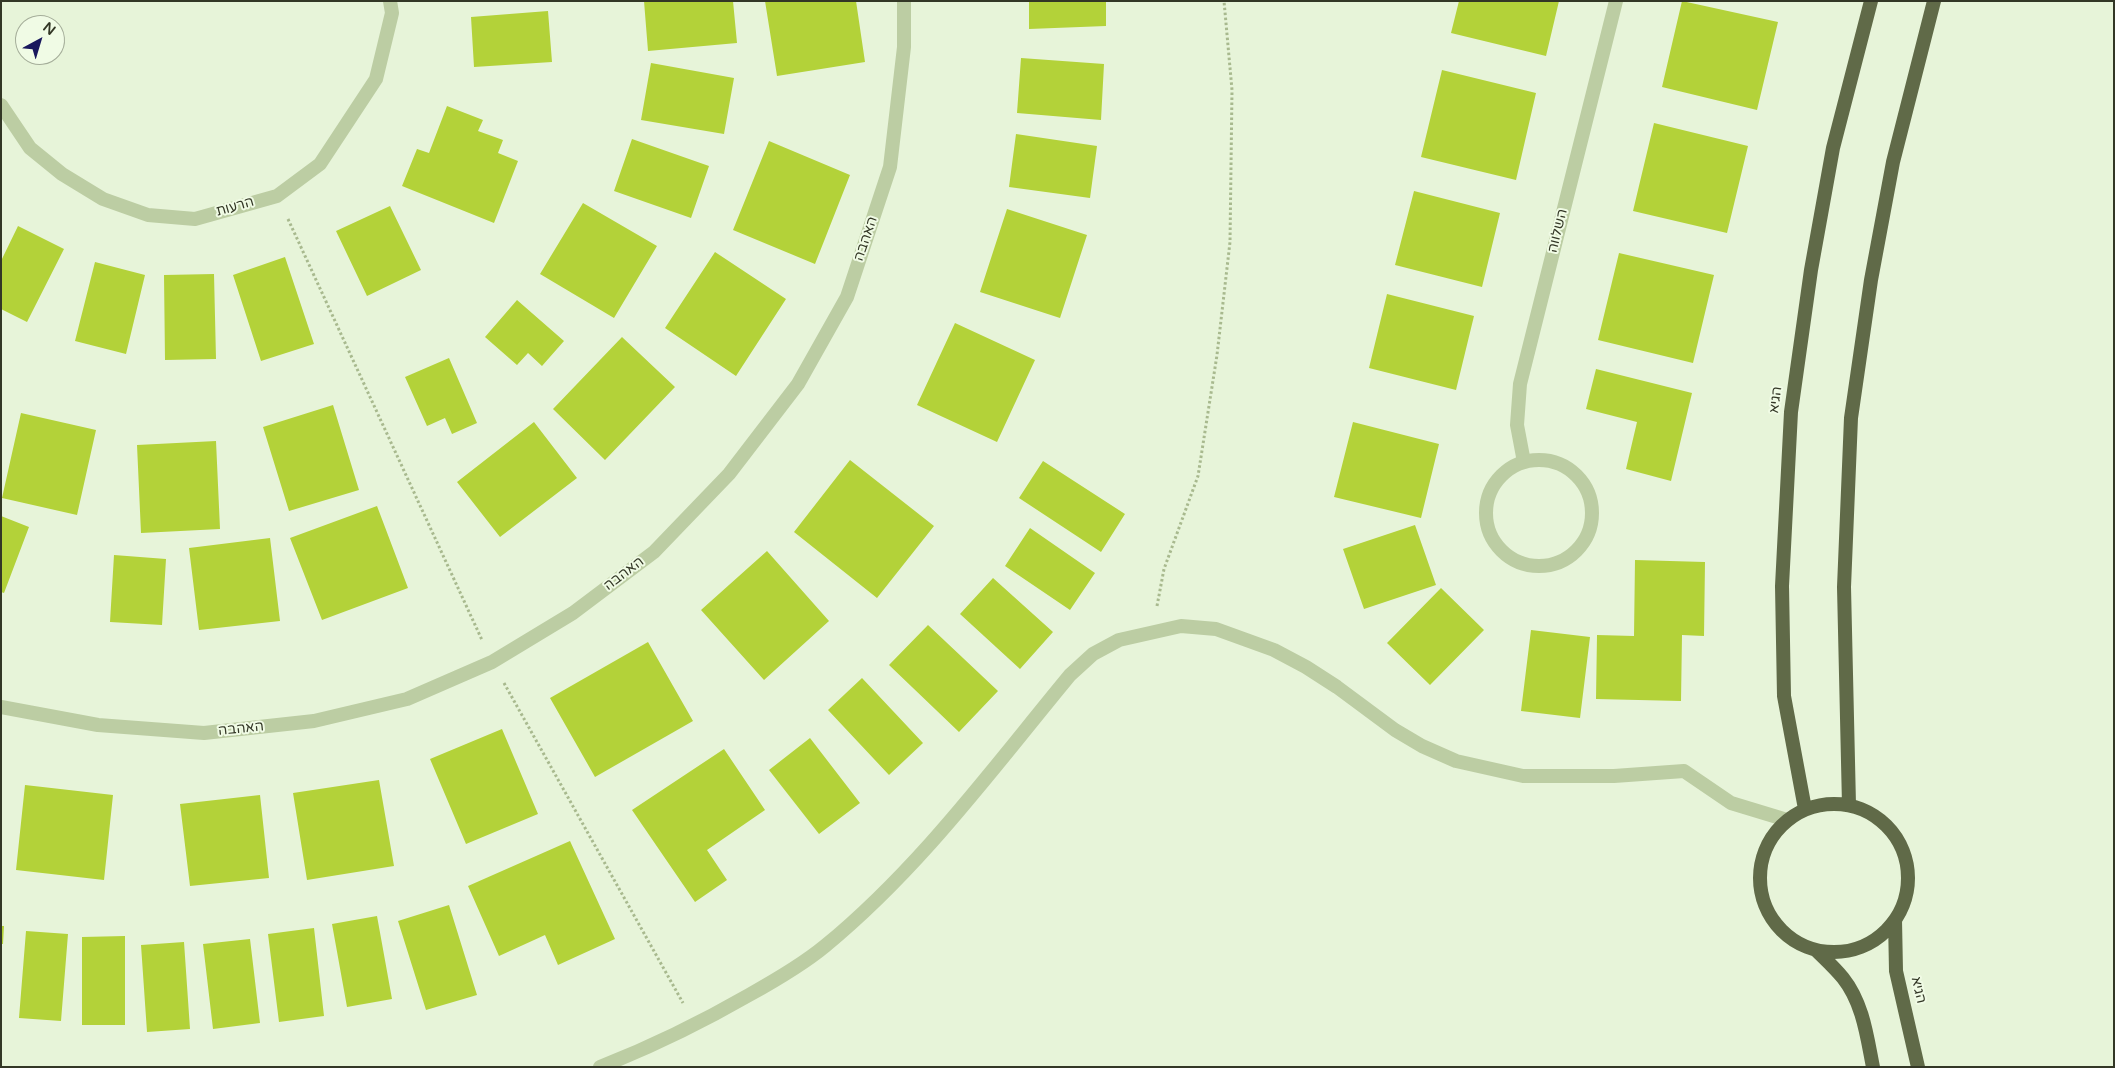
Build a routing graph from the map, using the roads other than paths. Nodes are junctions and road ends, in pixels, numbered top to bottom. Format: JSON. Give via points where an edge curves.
{"nodes":[{"id":1,"x":390,"y":1,"type":"edge"},
{"id":2,"x":904,"y":1,"type":"edge"},
{"id":3,"x":1616,"y":1,"type":"edge"},
{"id":4,"x":1871,"y":1,"type":"edge"},
{"id":5,"x":1934,"y":1,"type":"edge"},
{"id":6,"x":1,"y":105,"type":"edge"},
{"id":7,"x":1524,"y":462,"type":"junction"},
{"id":8,"x":1,"y":707,"type":"edge"},
{"id":9,"x":1849,"y":805,"type":"junction"},
{"id":10,"x":1805,"y":809,"type":"junction"},
{"id":11,"x":1787,"y":820,"type":"junction"},
{"id":12,"x":1895,"y":920,"type":"junction"},
{"id":13,"x":1816,"y":950,"type":"junction"},
{"id":14,"x":600,"y":1067,"type":"edge"},
{"id":15,"x":1872,"y":1067,"type":"edge"},
{"id":16,"x":1918,"y":1067,"type":"edge"}],
"edges":[{"from":1,"to":6,"type":"street","name":"הרעות","via":[[392,14],[376,79],[320,164],[277,196],[196,218],[148,215],[103,199],[62,174],[30,148]]},
{"from":2,"to":8,"type":"street","name":"האהבה","via":[[904,47],[890,167],[847,297],[798,384],[729,474],[654,552],[573,612],[492,662],[407,699],[314,721],[204,733],[98,725]]},
{"from":3,"to":7,"type":"street","name":"השלווה","via":[[1520,384],[1517,424]]},
{"from":4,"to":10,"type":"highway","name":"הגיא","via":[[1833,148],[1811,270],[1791,412],[1782,586],[1784,696]]},
{"from":5,"to":9,"type":"highway","via":[[1893,162],[1871,280],[1852,418],[1844,588]]},
{"from":7,"to":7,"type":"street","via":[[1513,465],[1496,479],[1486,498],[1485,519],[1491,538],[1505,555],[1524,565],[1544,567],[1564,561],[1581,547],[1591,528],[1593,508],[1586,488],[1573,471],[1553,461],[1533,459]]},
{"from":9,"to":10,"type":"highway","via":[[1827,804]]},
{"from":9,"to":12,"type":"highway","via":[[1870,813],[1889,827],[1902,846],[1908,868],[1908,891]]},
{"from":10,"to":11,"type":"highway"},
{"from":11,"to":13,"type":"highway","via":[[1772,836],[1763,856],[1762,899],[1771,918],[1786,935]]},
{"from":11,"to":14,"type":"street","via":[[1731,803],[1684,771],[1614,776],[1523,776],[1456,761],[1395,730],[1306,666],[1274,650],[1216,629],[1181,626],[1152,631],[1119,640],[1092,654],[1070,675],[924,851],[882,896],[824,947],[786,974],[694,1024]]},
{"from":12,"to":13,"type":"highway","via":[[1869,945],[1848,952]]},
{"from":12,"to":16,"type":"highway","name":"הגיא","via":[[1896,972]]},
{"from":13,"to":15,"type":"highway","via":[[1852,991],[1862,1013]]}]}
